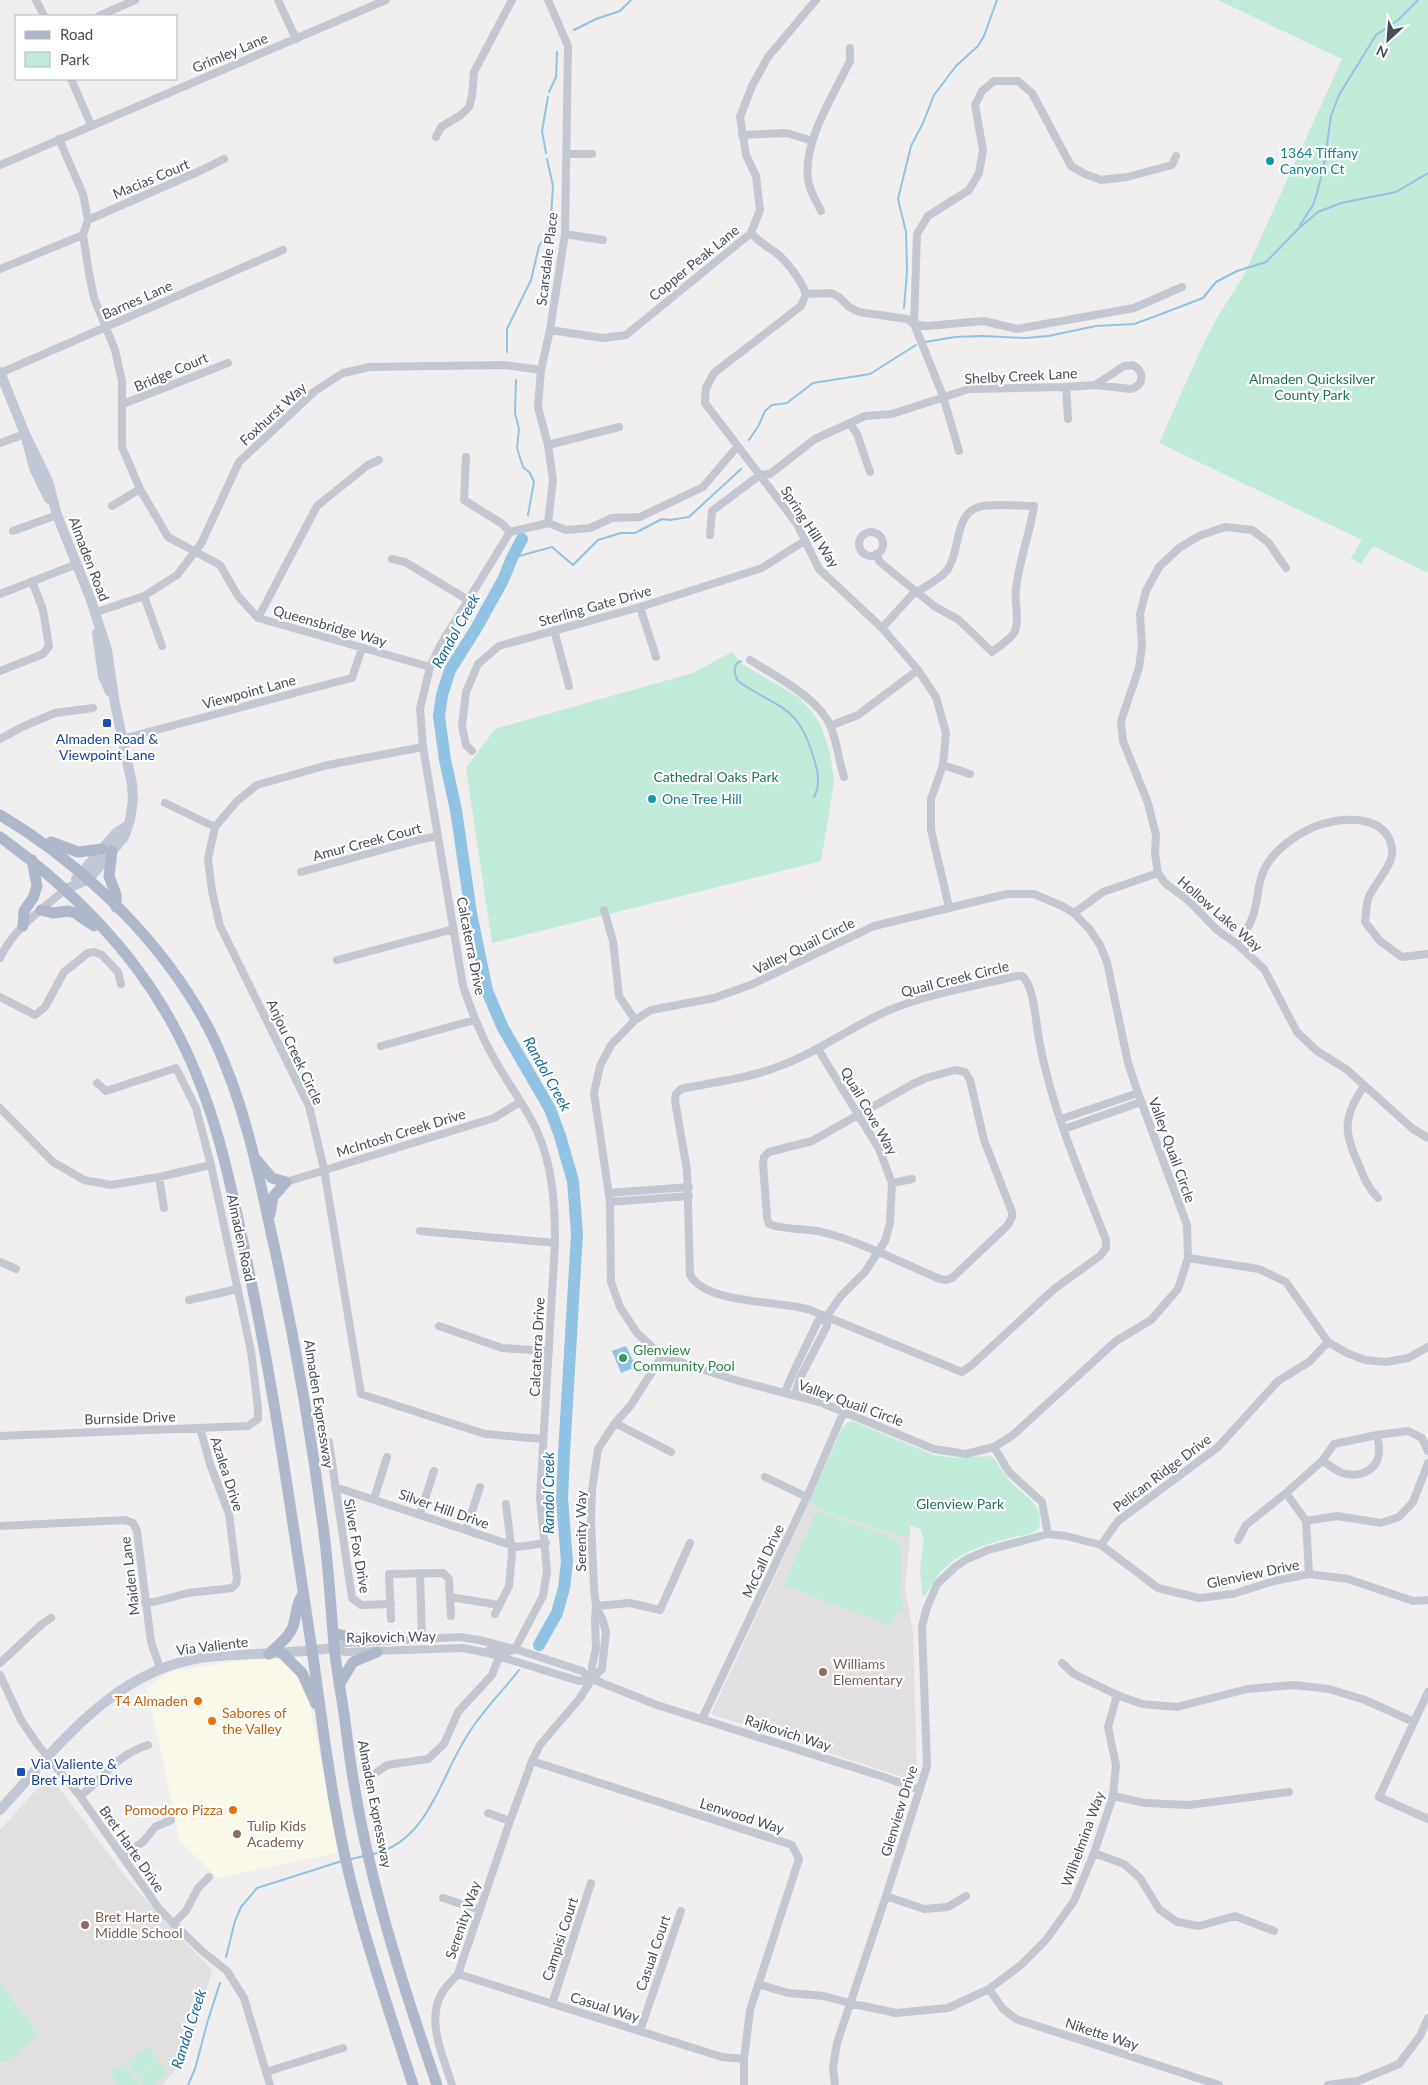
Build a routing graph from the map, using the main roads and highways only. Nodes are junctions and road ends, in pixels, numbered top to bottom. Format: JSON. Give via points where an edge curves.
{"nodes":[{"id":1,"x":0,"y":815,"type":"edge"},
{"id":2,"x":0,"y":837,"type":"edge"},
{"id":3,"x":44,"y":842,"type":"junction"},
{"id":4,"x":32,"y":860,"type":"junction"},
{"id":5,"x":116,"y":907,"type":"junction"},
{"id":6,"x":41,"y":910,"type":"road end"},
{"id":7,"x":23,"y":926,"type":"road end"},
{"id":8,"x":107,"y":932,"type":"junction"},
{"id":9,"x":254,"y":1156,"type":"junction"},
{"id":10,"x":269,"y":1221,"type":"junction"},
{"id":11,"x":303,"y":1594,"type":"junction"},
{"id":12,"x":333,"y":1633,"type":"junction"},
{"id":13,"x":362,"y":1642,"type":"road end"},
{"id":14,"x":377,"y":1652,"type":"road end"},
{"id":15,"x":282,"y":1653,"type":"road end"},
{"id":16,"x":269,"y":1654,"type":"road end"},
{"id":17,"x":340,"y":1685,"type":"junction"},
{"id":18,"x":320,"y":1711,"type":"junction"},
{"id":19,"x":413,"y":2085,"type":"edge"},
{"id":20,"x":437,"y":2085,"type":"edge"}],
"edges":[{"from":1,"to":3,"type":"main road","name":"Almaden Expressway"},
{"from":2,"to":4,"type":"main road"},
{"from":3,"to":5,"type":"main road","name":"Almaden Expressway","via":[[86,876]]},
{"from":3,"to":5,"type":"main road","via":[[54,842],[78,852],[107,850]]},
{"from":4,"to":7,"type":"main road","via":[[37,886],[24,911]]},
{"from":4,"to":8,"type":"main road","via":[[66,889]]},
{"from":5,"to":9,"type":"main road","name":"Almaden Expressway","via":[[168,965],[199,1012],[228,1072]]},
{"from":6,"to":8,"type":"main road","via":[[75,913]]},
{"from":8,"to":11,"type":"main road","via":[[141,975],[173,1024],[215,1121],[233,1190],[268,1364]]},
{"from":9,"to":10,"type":"main road","name":"Almaden Expressway"},
{"from":9,"to":10,"type":"main road","via":[[272,1178],[286,1182],[273,1197]]},
{"from":10,"to":12,"type":"main road","name":"Almaden Expressway","via":[[297,1355],[324,1540]]},
{"from":11,"to":16,"type":"main road","via":[[297,1602],[291,1631]]},
{"from":11,"to":18,"type":"main road"},
{"from":12,"to":13,"type":"main road"},
{"from":12,"to":17,"type":"main road","name":"Almaden Expressway"},
{"from":14,"to":17,"type":"main road","via":[[353,1662]]},
{"from":15,"to":18,"type":"main road","via":[[302,1673]]},
{"from":17,"to":20,"type":"main road","name":"Almaden Expressway","via":[[355,1791],[370,1862],[404,1986]]},
{"from":18,"to":19,"type":"main road","via":[[348,1868],[365,1934]]}]}
